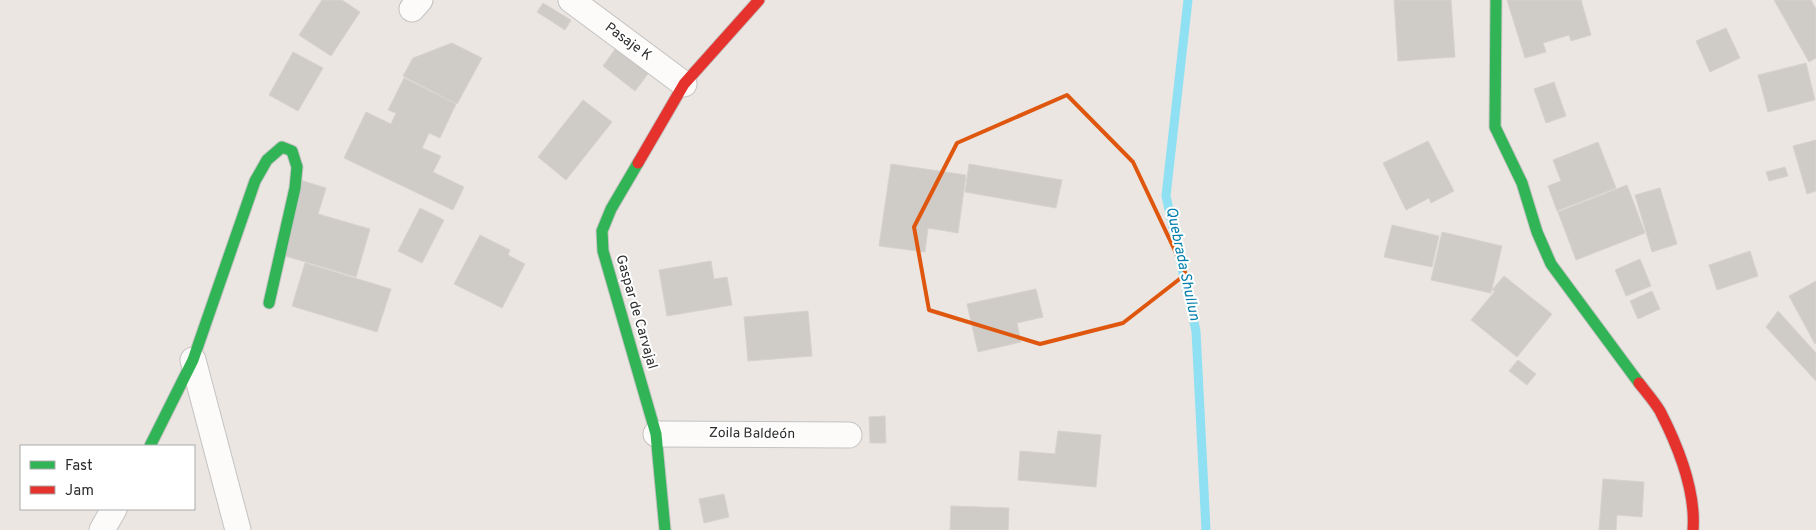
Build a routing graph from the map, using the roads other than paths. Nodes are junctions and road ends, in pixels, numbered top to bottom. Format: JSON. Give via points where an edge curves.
{"nodes":[{"id":1,"x":572,"y":0,"type":"edge"},
{"id":2,"x":759,"y":0,"type":"edge"},
{"id":3,"x":1496,"y":0,"type":"edge"},
{"id":4,"x":684,"y":84,"type":"junction"},
{"id":5,"x":269,"y":303,"type":"dead end"},
{"id":6,"x":193,"y":360,"type":"junction"},
{"id":7,"x":656,"y":434,"type":"junction"},
{"id":8,"x":849,"y":435,"type":"dead end"},
{"id":9,"x":150,"y":445,"type":"edge"},
{"id":10,"x":113,"y":510,"type":"edge"},
{"id":11,"x":102,"y":530,"type":"edge"},
{"id":12,"x":238,"y":530,"type":"edge"},
{"id":13,"x":665,"y":530,"type":"edge"},
{"id":14,"x":1694,"y":530,"type":"edge"}],
"edges":[{"from":1,"to":4,"type":"street","name":"Pasaje K"},
{"from":2,"to":4,"type":"street","name":"Gaspar de Carvajal"},
{"from":3,"to":14,"type":"street","via":[[1494,127],[1522,183],[1551,264],[1659,410],[1684,465]]},
{"from":4,"to":7,"type":"street","name":"Gaspar de Carvajal","via":[[611,209],[602,231],[603,251]]},
{"from":5,"to":6,"type":"street","via":[[297,167],[292,151],[282,147],[270,155],[252,188]]},
{"from":6,"to":9,"type":"street"},
{"from":6,"to":12,"type":"street"},
{"from":7,"to":8,"type":"street","name":"Zoila Baldeón"},
{"from":7,"to":13,"type":"street","name":"Gaspar de Carvajal"},
{"from":10,"to":11,"type":"street"}]}
